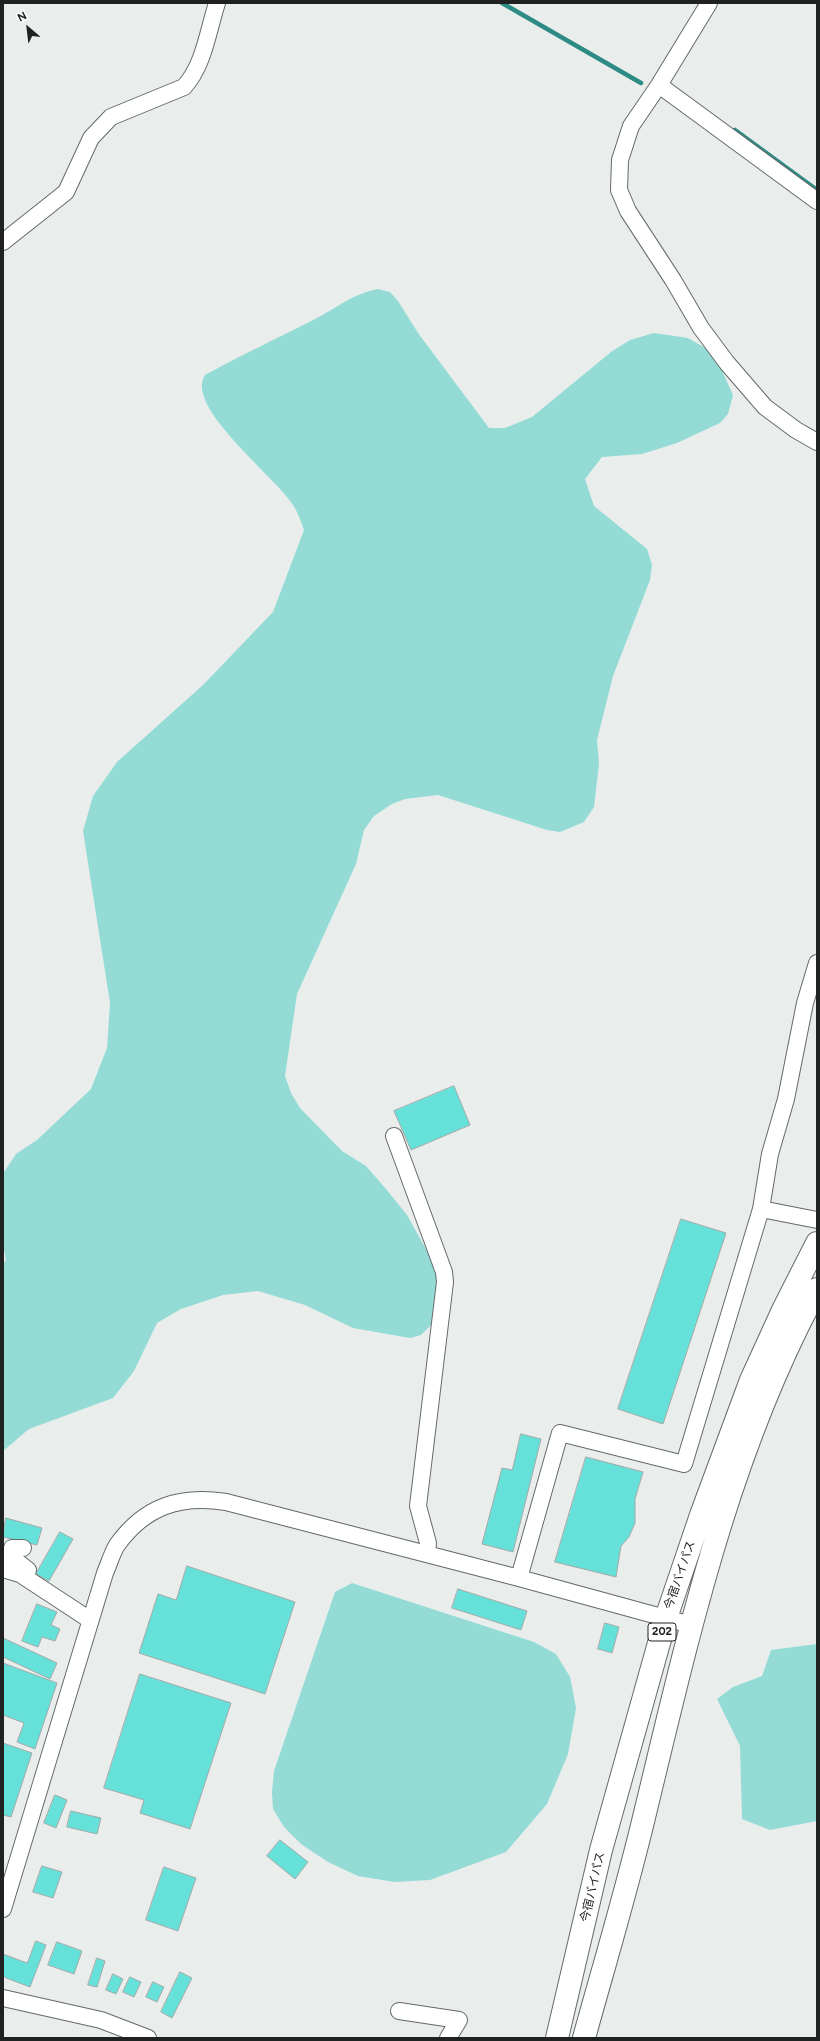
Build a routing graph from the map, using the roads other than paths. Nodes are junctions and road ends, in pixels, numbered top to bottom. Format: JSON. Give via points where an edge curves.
{"nodes":[{"id":1,"x":217,"y":3,"type":"edge"},
{"id":2,"x":709,"y":3,"type":"edge"},
{"id":3,"x":659,"y":85,"type":"junction"},
{"id":4,"x":817,"y":201,"type":"edge"},
{"id":5,"x":3,"y":242,"type":"edge"},
{"id":6,"x":817,"y":442,"type":"edge"},
{"id":7,"x":817,"y":963,"type":"edge"},
{"id":8,"x":394,"y":1136,"type":"dead end"},
{"id":9,"x":761,"y":1209,"type":"junction"},
{"id":10,"x":817,"y":1220,"type":"edge"},
{"id":11,"x":817,"y":1243,"type":"edge"},
{"id":12,"x":817,"y":1289,"type":"edge"},
{"id":13,"x":23,"y":1548,"type":"dead end"},
{"id":14,"x":427,"y":1554,"type":"junction"},
{"id":15,"x":3,"y":1569,"type":"edge"},
{"id":16,"x":23,"y":1576,"type":"junction"},
{"id":17,"x":519,"y":1578,"type":"junction"},
{"id":18,"x":666,"y":1618,"type":"junction"},
{"id":19,"x":90,"y":1620,"type":"junction"},
{"id":20,"x":691,"y":1625,"type":"junction"},
{"id":21,"x":3,"y":1909,"type":"edge"},
{"id":22,"x":3,"y":1998,"type":"edge"},
{"id":23,"x":399,"y":2012,"type":"dead end"},
{"id":24,"x":115,"y":2032,"type":"edge"},
{"id":25,"x":148,"y":2038,"type":"edge"},
{"id":26,"x":448,"y":2038,"type":"edge"},
{"id":27,"x":557,"y":2038,"type":"edge"},
{"id":28,"x":584,"y":2038,"type":"edge"}],
"edges":[{"from":1,"to":5,"type":"street","via":[[198,67],[190,81],[184,87],[111,117],[92,138],[66,192]]},
{"from":2,"to":3,"type":"street"},
{"from":3,"to":4,"type":"street"},
{"from":3,"to":6,"type":"street","via":[[631,126],[620,160],[619,190],[628,211],[701,328],[727,363],[765,407]]},
{"from":7,"to":9,"type":"street","via":[[805,1003],[786,1100],[770,1154]]},
{"from":8,"to":14,"type":"street","via":[[444,1272],[445,1282],[418,1506],[428,1543]]},
{"from":9,"to":10,"type":"street"},
{"from":9,"to":17,"type":"street","via":[[684,1464],[560,1433]]},
{"from":11,"to":18,"type":"highway","name":"今宿バイパス","number":"202","via":[[783,1310],[749,1387]]},
{"from":12,"to":20,"type":"highway","name":"今宿バイパス","number":"202","via":[[795,1330],[771,1386],[722,1516]]},
{"from":13,"to":16,"type":"street","via":[[12,1548],[10,1556],[28,1570]]},
{"from":14,"to":17,"type":"street"},
{"from":14,"to":19,"type":"street","via":[[226,1502],[187,1500],[170,1504],[150,1514],[133,1527],[117,1546]]},
{"from":15,"to":16,"type":"street"},
{"from":16,"to":19,"type":"street"},
{"from":17,"to":18,"type":"street"},
{"from":18,"to":20,"type":"street"},
{"from":18,"to":27,"type":"highway","name":"今宿バイパス","number":"202","via":[[601,1850]]},
{"from":19,"to":21,"type":"street"},
{"from":20,"to":28,"type":"highway","name":"今宿バイパス","number":"202","via":[[634,1860]]},
{"from":22,"to":24,"type":"street","via":[[101,2020]]},
{"from":23,"to":26,"type":"street","via":[[459,2020]]},
{"from":24,"to":25,"type":"street"}]}
